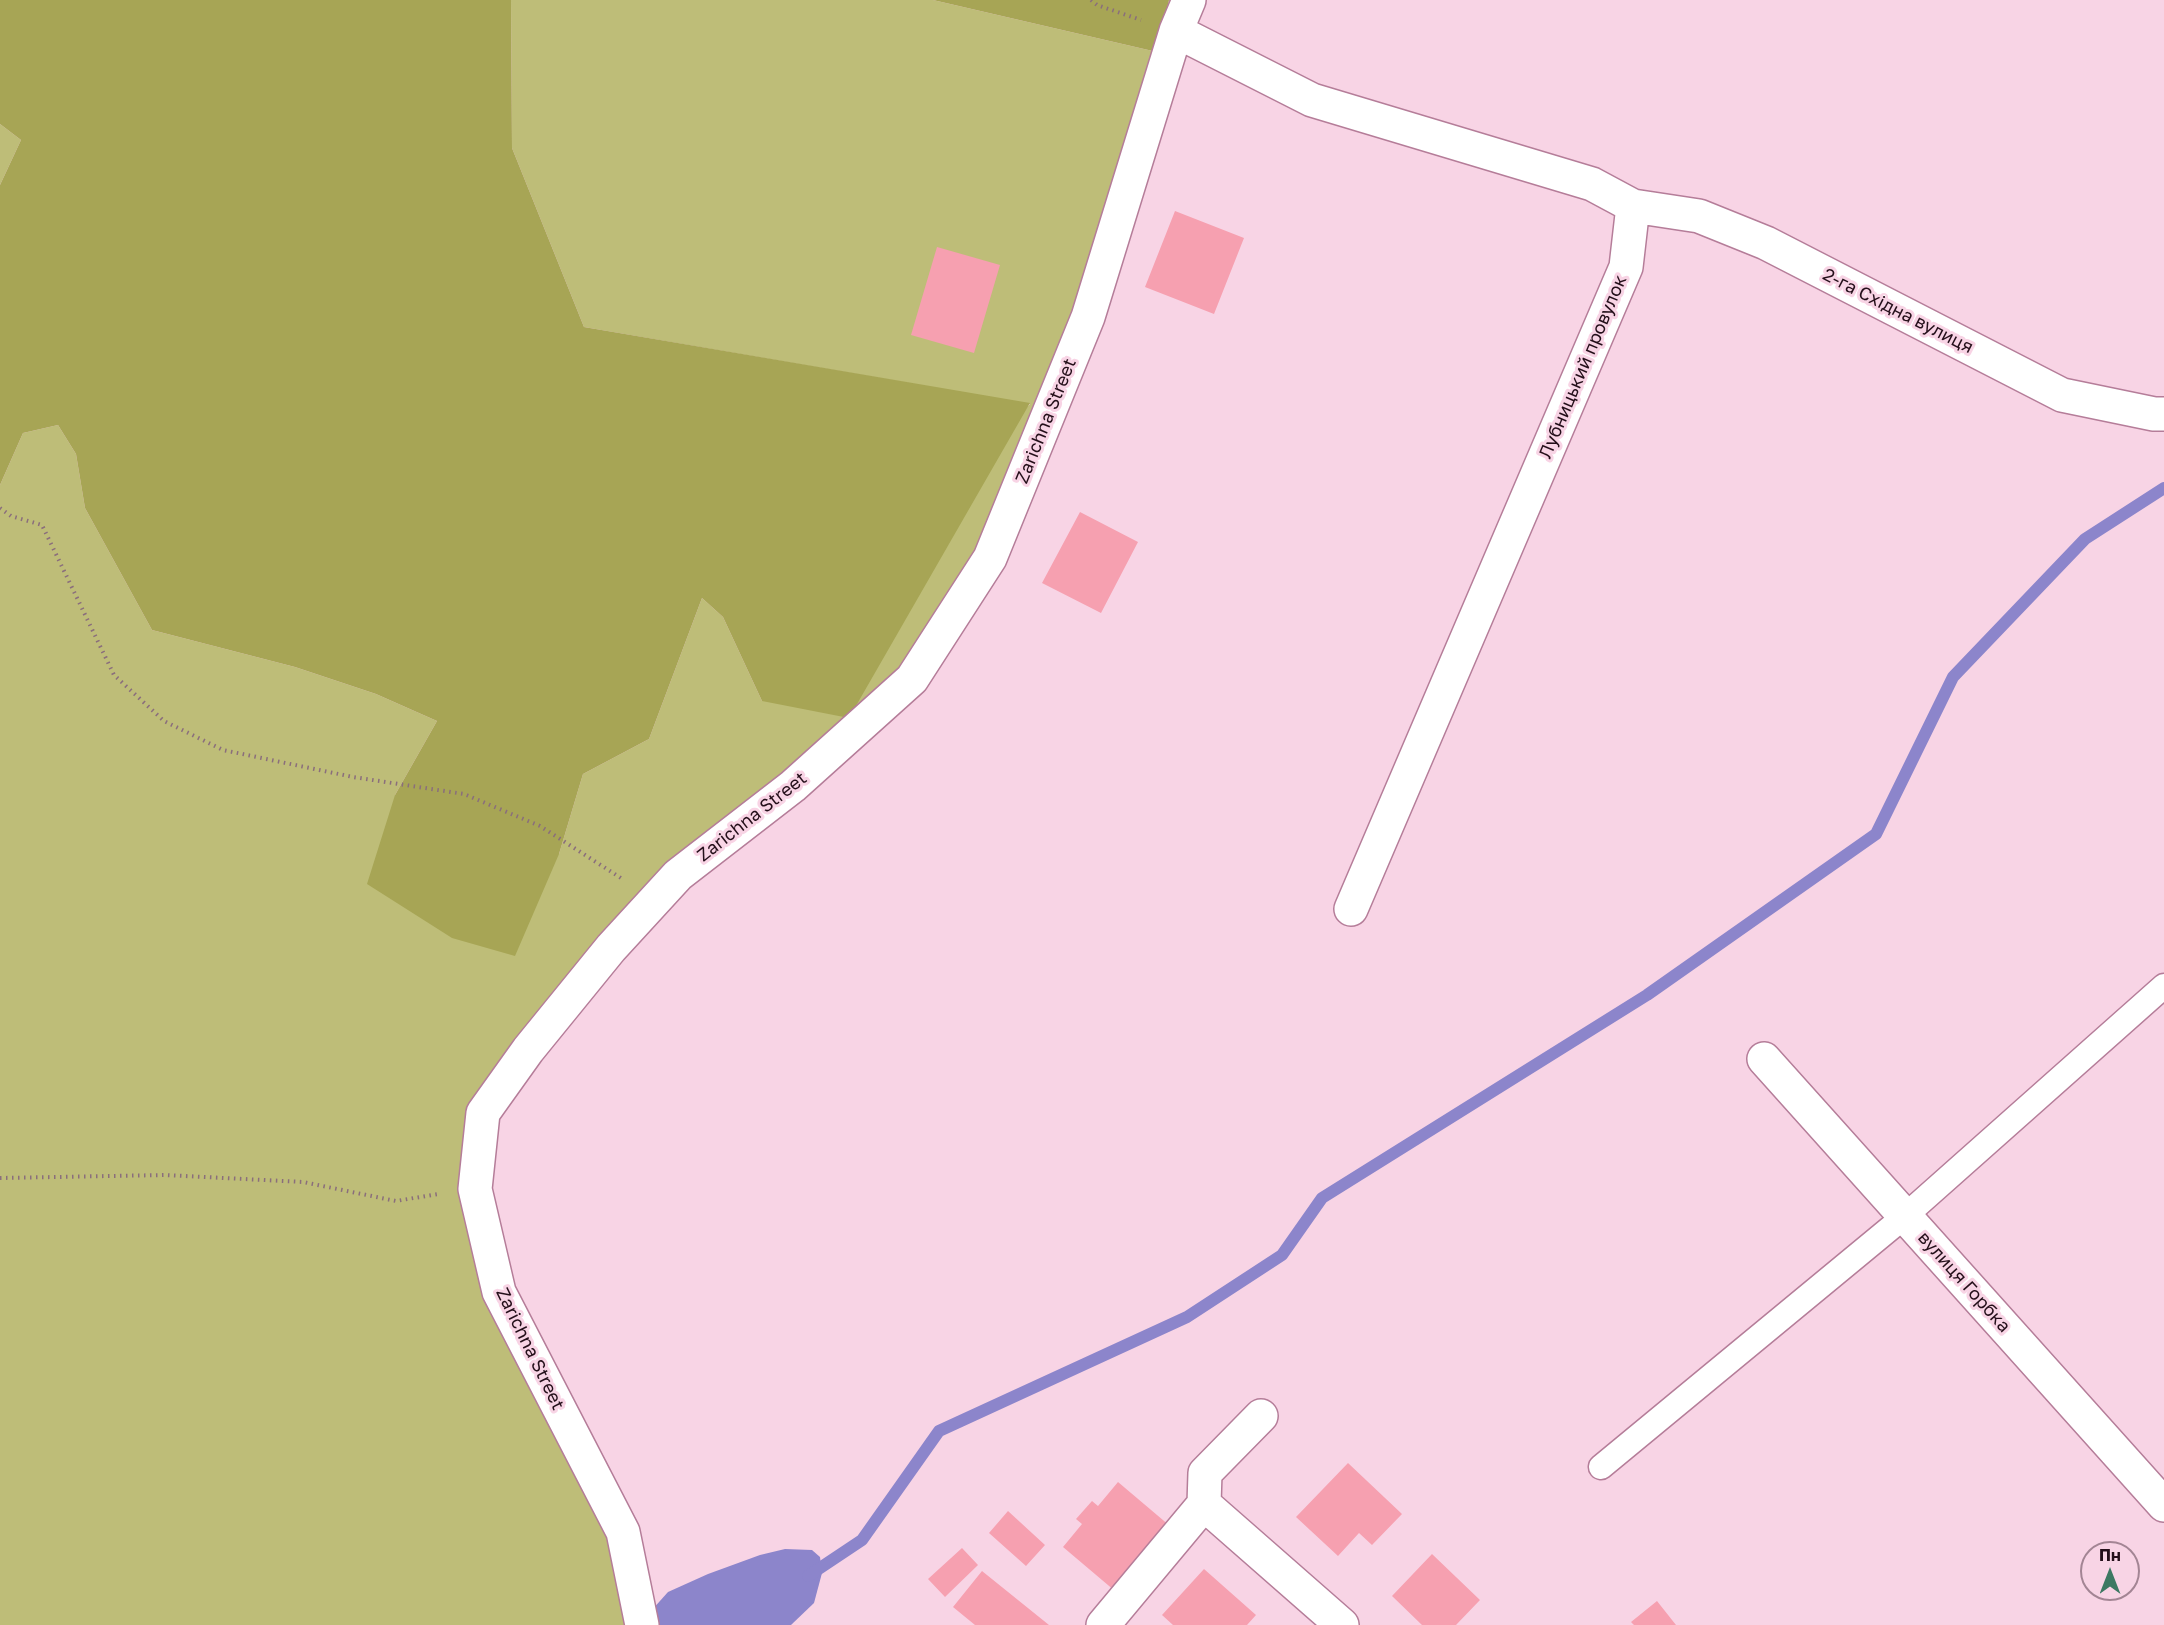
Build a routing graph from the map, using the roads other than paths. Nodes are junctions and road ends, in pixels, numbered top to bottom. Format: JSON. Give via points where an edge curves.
{"nodes":[{"id":1,"x":1189,"y":0,"type":"edge"},
{"id":2,"x":1176,"y":31,"type":"junction"},
{"id":3,"x":1633,"y":206,"type":"junction"},
{"id":4,"x":2164,"y":414,"type":"edge"},
{"id":5,"x":1351,"y":909,"type":"dead end"},
{"id":6,"x":2164,"y":986,"type":"edge"},
{"id":7,"x":1764,"y":1059,"type":"dead end"},
{"id":8,"x":1905,"y":1216,"type":"junction"},
{"id":9,"x":1261,"y":1416,"type":"dead end"},
{"id":10,"x":1601,"y":1467,"type":"dead end"},
{"id":11,"x":1204,"y":1504,"type":"junction"},
{"id":12,"x":2164,"y":1505,"type":"edge"},
{"id":13,"x":642,"y":1625,"type":"edge"},
{"id":14,"x":1103,"y":1625,"type":"edge"},
{"id":15,"x":1342,"y":1625,"type":"edge"}],
"edges":[{"from":1,"to":2,"type":"street","name":"Zarichna Street"},
{"from":2,"to":3,"type":"street","via":[[1312,100],[1592,184]]},
{"from":2,"to":13,"type":"street","name":"Zarichna Street","via":[[1088,317],[990,558],[912,679],[793,786],[678,875],[611,948],[528,1050],[483,1113],[475,1189],[499,1292],[623,1532]]},
{"from":3,"to":4,"type":"street","name":"2-га Східна вулиця","via":[[1699,216],[1766,243],[2062,394]]},
{"from":3,"to":5,"type":"street","name":"Лубницький провулок","via":[[1626,267]]},
{"from":6,"to":8,"type":"lane"},
{"from":7,"to":8,"type":"street","name":"вулиця Горбка"},
{"from":8,"to":10,"type":"lane"},
{"from":8,"to":12,"type":"street","name":"вулиця Горбка"},
{"from":9,"to":11,"type":"street","via":[[1205,1473]]},
{"from":11,"to":14,"type":"street"},
{"from":11,"to":15,"type":"street"}]}
